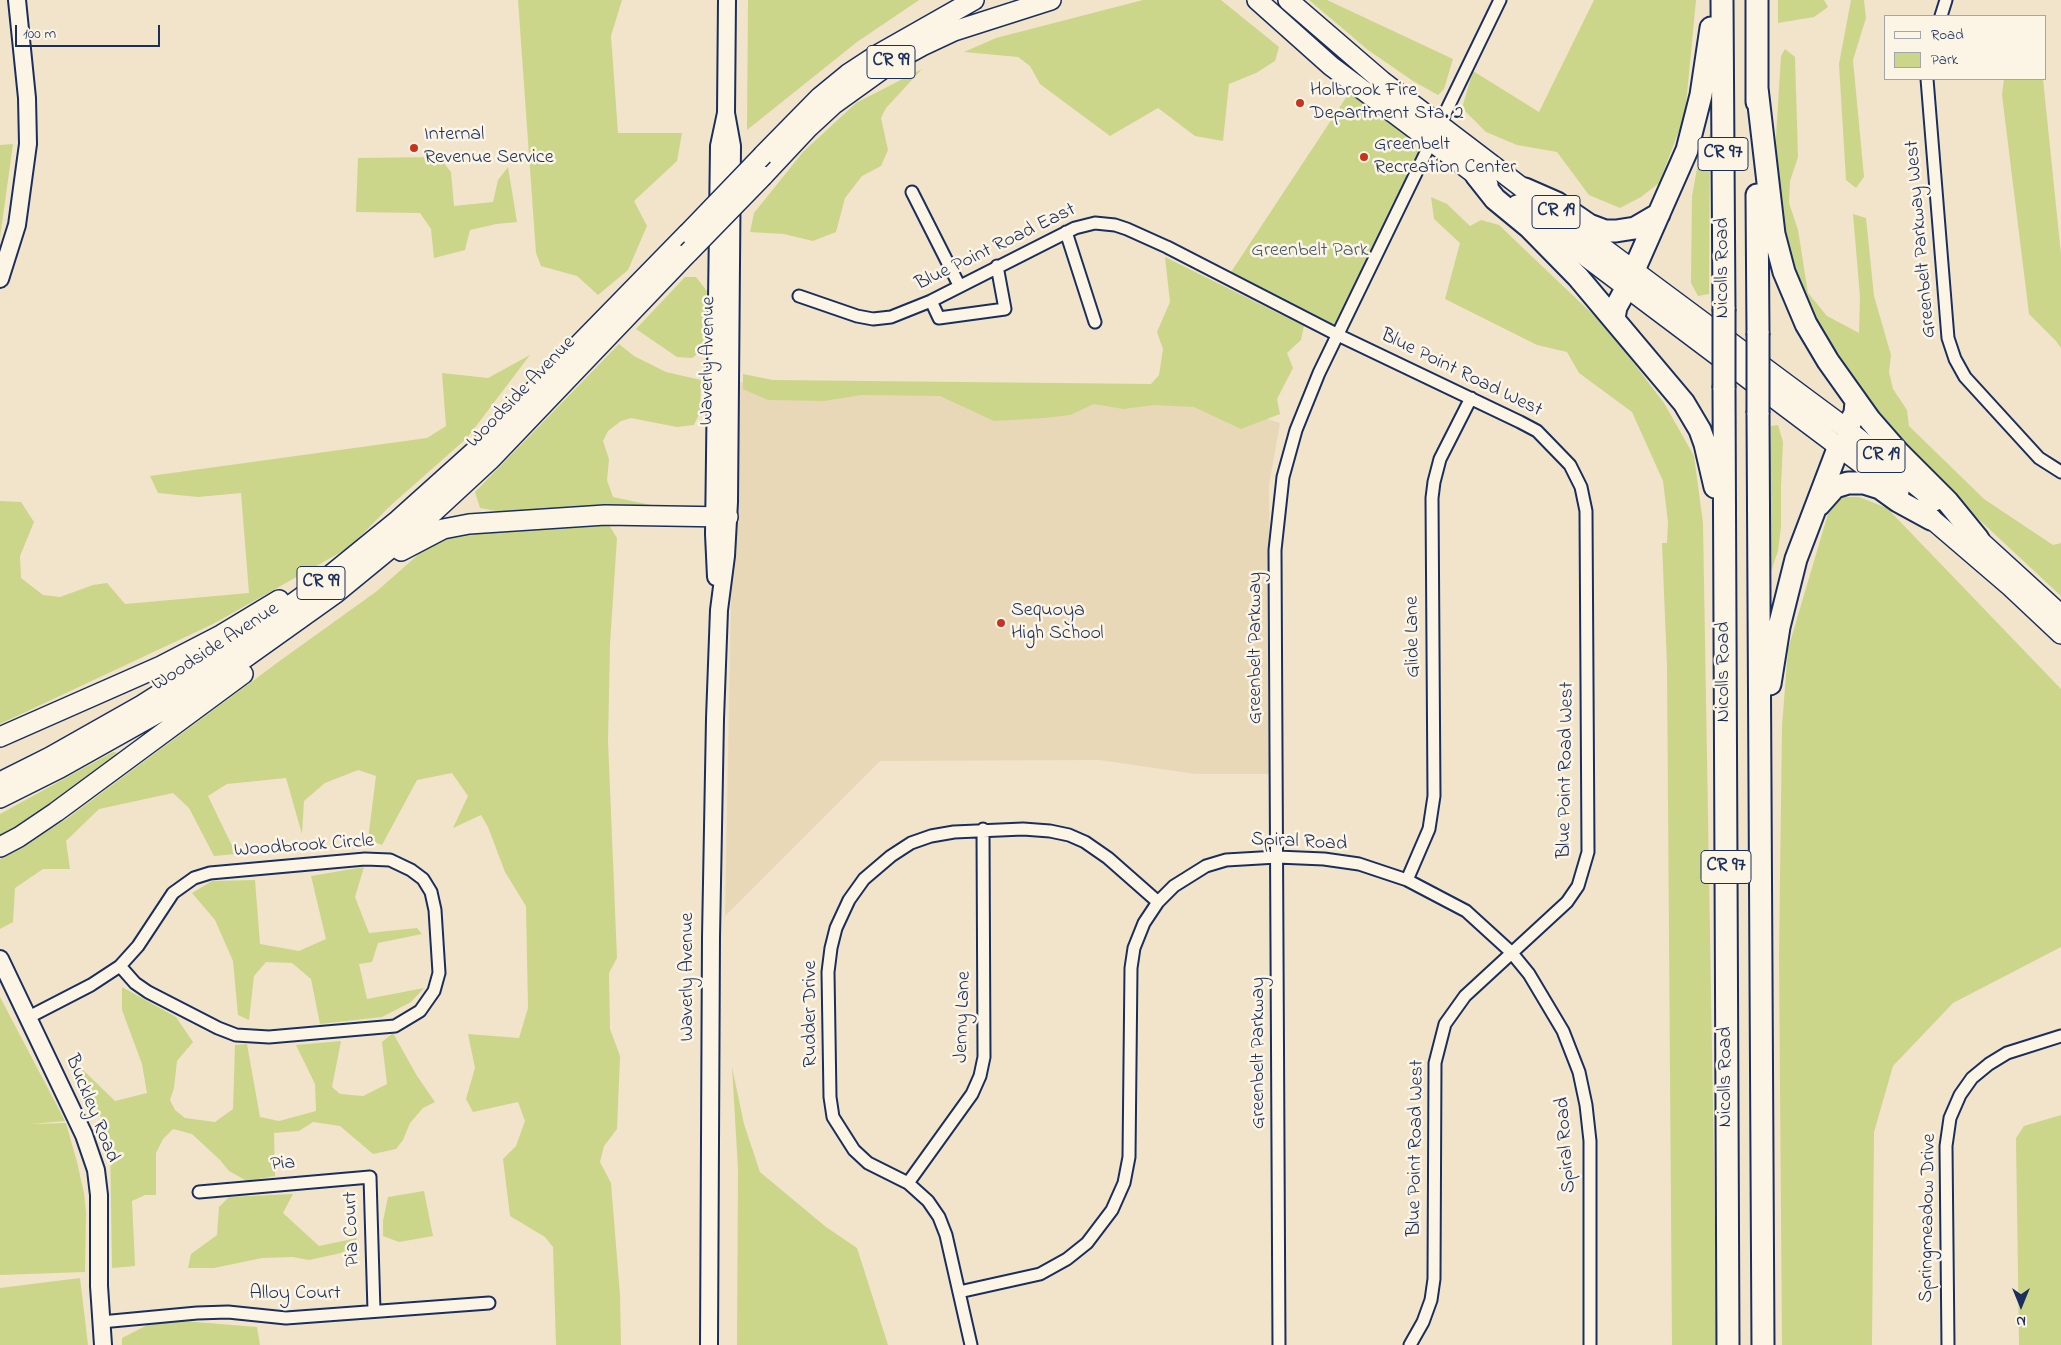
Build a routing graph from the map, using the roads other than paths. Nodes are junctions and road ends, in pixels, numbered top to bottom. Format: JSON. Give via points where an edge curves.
{"nodes":[{"id":1,"x":16,"y":0,"type":"edge"},
{"id":2,"x":727,"y":0,"type":"edge"},
{"id":3,"x":974,"y":0,"type":"edge"},
{"id":4,"x":1051,"y":0,"type":"edge"},
{"id":5,"x":1257,"y":0,"type":"edge"},
{"id":6,"x":1288,"y":0,"type":"edge"},
{"id":7,"x":1500,"y":0,"type":"edge"},
{"id":8,"x":1713,"y":0,"type":"edge"},
{"id":9,"x":1722,"y":0,"type":"edge"},
{"id":10,"x":1757,"y":0,"type":"edge"},
{"id":11,"x":1946,"y":0,"type":"edge"},
{"id":12,"x":1941,"y":15,"type":"edge"},
{"id":13,"x":1927,"y":80,"type":"edge"},
{"id":14,"x":1757,"y":88,"type":"junction"},
{"id":15,"x":1440,"y":125,"type":"junction"},
{"id":16,"x":1431,"y":142,"type":"junction"},
{"id":17,"x":1476,"y":176,"type":"junction"},
{"id":18,"x":1525,"y":189,"type":"junction"},
{"id":19,"x":912,"y":192,"type":"dead end"},
{"id":20,"x":1659,"y":214,"type":"junction"},
{"id":21,"x":1066,"y":232,"type":"junction"},
{"id":22,"x":997,"y":266,"type":"junction"},
{"id":23,"x":0,"y":279,"type":"edge"},
{"id":24,"x":1630,"y":279,"type":"junction"},
{"id":25,"x":959,"y":285,"type":"junction"},
{"id":26,"x":799,"y":296,"type":"dead end"},
{"id":27,"x":931,"y":300,"type":"junction"},
{"id":28,"x":619,"y":314,"type":"junction"},
{"id":29,"x":1614,"y":318,"type":"junction"},
{"id":30,"x":1095,"y":322,"type":"dead end"},
{"id":31,"x":603,"y":330,"type":"junction"},
{"id":32,"x":1338,"y":335,"type":"junction"},
{"id":33,"x":1471,"y":398,"type":"junction"},
{"id":34,"x":1856,"y":402,"type":"junction"},
{"id":35,"x":1843,"y":437,"type":"junction"},
{"id":36,"x":2061,"y":472,"type":"edge"},
{"id":37,"x":1814,"y":511,"type":"junction"},
{"id":38,"x":721,"y":516,"type":"junction"},
{"id":39,"x":1932,"y":519,"type":"junction"},
{"id":40,"x":1978,"y":538,"type":"junction"},
{"id":41,"x":358,"y":554,"type":"junction"},
{"id":42,"x":357,"y":576,"type":"junction"},
{"id":43,"x":1725,"y":607,"type":"junction"},
{"id":44,"x":315,"y":609,"type":"junction"},
{"id":45,"x":2061,"y":615,"type":"edge"},
{"id":46,"x":2061,"y":634,"type":"edge"},
{"id":47,"x":0,"y":737,"type":"edge"},
{"id":48,"x":0,"y":782,"type":"edge"},
{"id":49,"x":0,"y":798,"type":"edge"},
{"id":50,"x":1760,"y":804,"type":"junction"},
{"id":51,"x":983,"y":830,"type":"junction"},
{"id":52,"x":0,"y":847,"type":"edge"},
{"id":53,"x":1278,"y":857,"type":"junction"},
{"id":54,"x":1407,"y":880,"type":"junction"},
{"id":55,"x":1158,"y":902,"type":"junction"},
{"id":56,"x":1511,"y":952,"type":"junction"},
{"id":57,"x":0,"y":959,"type":"edge"},
{"id":58,"x":120,"y":966,"type":"junction"},
{"id":59,"x":29,"y":1017,"type":"junction"},
{"id":60,"x":2061,"y":1036,"type":"edge"},
{"id":61,"x":370,"y":1177,"type":"joint"},
{"id":62,"x":908,"y":1183,"type":"junction"},
{"id":63,"x":199,"y":1192,"type":"dead end"},
{"id":64,"x":959,"y":1292,"type":"junction"},
{"id":65,"x":489,"y":1303,"type":"dead end"},
{"id":66,"x":374,"y":1311,"type":"junction"},
{"id":67,"x":101,"y":1322,"type":"junction"},
{"id":68,"x":103,"y":1345,"type":"edge"},
{"id":69,"x":709,"y":1345,"type":"edge"},
{"id":70,"x":971,"y":1345,"type":"edge"},
{"id":71,"x":1279,"y":1345,"type":"edge"},
{"id":72,"x":1410,"y":1345,"type":"edge"},
{"id":73,"x":1590,"y":1345,"type":"edge"},
{"id":74,"x":1728,"y":1345,"type":"edge"},
{"id":75,"x":1763,"y":1345,"type":"edge"},
{"id":76,"x":1948,"y":1345,"type":"edge"}],
"edges":[{"from":1,"to":23,"type":"street","via":[[27,98],[28,144],[17,225]]},
{"from":2,"to":38,"type":"street","name":"Waverly Avenue","via":[[726,113],[719,146]]},
{"from":3,"to":28,"type":"main road","name":"Woodside Avenue","number":"CR 99","bridge":true,"via":[[877,55],[820,97],[688,233]]},
{"from":4,"to":28,"type":"main road","name":"Woodside Avenue","number":"CR 99","bridge":true,"via":[[954,32],[890,63],[834,104],[808,128],[688,253]]},
{"from":5,"to":16,"type":"main road","number":"CR 19","via":[[1331,66]]},
{"from":6,"to":15,"type":"main road","number":"CR 19","via":[[1382,81]]},
{"from":7,"to":15,"type":"street","name":"Greenbelt Parkway"},
{"from":8,"to":20,"type":"highway","via":[[1706,70],[1695,122]]},
{"from":9,"to":43,"type":"highway","name":"Nicolls Road","number":"CR 97","bridge":true},
{"from":10,"to":14,"type":"highway","name":"Nicolls Road","number":"CR 97"},
{"from":11,"to":12,"type":"street"},
{"from":13,"to":36,"type":"street","name":"Greenbelt Parkway West","via":[[1948,338],[1955,359],[1966,377],[2039,458]]},
{"from":14,"to":34,"type":"highway","via":[[1771,215],[1784,272],[1806,324]]},
{"from":14,"to":50,"type":"highway","name":"Nicolls Road","number":"CR 97","bridge":true},
{"from":15,"to":16,"type":"street","name":"Greenbelt Parkway"},
{"from":15,"to":18,"type":"main road","number":"CR 19"},
{"from":16,"to":17,"type":"main road","number":"CR 19"},
{"from":16,"to":32,"type":"street","name":"Greenbelt Parkway"},
{"from":17,"to":24,"type":"main road","number":"CR 19"},
{"from":17,"to":29,"type":"highway","via":[[1495,199],[1562,259]]},
{"from":18,"to":20,"type":"highway","via":[[1556,203],[1589,225],[1606,230],[1635,228]]},
{"from":18,"to":24,"type":"main road","number":"CR 19"},
{"from":19,"to":25,"type":"street"},
{"from":20,"to":24,"type":"highway"},
{"from":21,"to":22,"type":"street","name":"Blue Point Road East"},
{"from":21,"to":30,"type":"street"},
{"from":21,"to":32,"type":"street","name":"Blue Point Road East","via":[[1095,223],[1127,229]]},
{"from":22,"to":25,"type":"street","name":"Blue Point Road East"},
{"from":22,"to":27,"type":"street","via":[[1005,309],[939,318]]},
{"from":24,"to":29,"type":"highway"},
{"from":24,"to":35,"type":"main road","number":"CR 19"},
{"from":25,"to":27,"type":"street","name":"Blue Point Road East"},
{"from":26,"to":27,"type":"street","name":"Blue Point Road East","via":[[873,319],[891,317]]},
{"from":28,"to":31,"type":"main road","name":"Woodside Avenue","number":"CR 99"},
{"from":29,"to":43,"type":"highway","via":[[1684,403],[1700,430],[1713,474]]},
{"from":31,"to":41,"type":"main road","name":"Woodside Avenue","number":"CR 99","via":[[477,449]]},
{"from":31,"to":42,"type":"main road","name":"Woodside Avenue","number":"CR 99","via":[[464,485]]},
{"from":32,"to":33,"type":"street","name":"Blue Point Road West"},
{"from":32,"to":53,"type":"street","name":"Greenbelt Parkway","via":[[1296,430],[1283,477],[1278,513],[1275,550]]},
{"from":33,"to":54,"type":"street","name":"Glide Lane","via":[[1440,459],[1434,482],[1434,796],[1429,829]]},
{"from":33,"to":56,"type":"street","name":"Blue Point Road West","via":[[1537,431],[1554,446],[1581,487],[1586,511],[1588,852],[1578,886],[1567,902]]},
{"from":34,"to":35,"type":"highway","via":[[1855,414]]},
{"from":34,"to":40,"type":"highway"},
{"from":35,"to":37,"type":"highway"},
{"from":35,"to":39,"type":"main road","number":"CR 19"},
{"from":35,"to":40,"type":"main road","number":"CR 19"},
{"from":37,"to":39,"type":"highway","via":[[1835,487],[1856,482],[1880,488]]},
{"from":37,"to":50,"type":"highway","via":[[1796,559],[1779,627]]},
{"from":38,"to":42,"type":"main road","via":[[580,516],[459,525],[424,538]]},
{"from":38,"to":69,"type":"street","name":"Waverly Avenue","via":[[714,557],[719,610],[711,937]]},
{"from":39,"to":46,"type":"main road","number":"CR 19"},
{"from":40,"to":45,"type":"main road","number":"CR 19"},
{"from":41,"to":47,"type":"main road","via":[[190,651]]},
{"from":41,"to":48,"type":"main road","name":"Woodside Avenue","number":"CR 99","via":[[273,619],[186,678],[97,731]]},
{"from":42,"to":44,"type":"main road","name":"Woodside Avenue","number":"CR 99"},
{"from":43,"to":74,"type":"highway","name":"Nicolls Road","number":"CR 97"},
{"from":44,"to":49,"type":"main road","name":"Woodside Avenue","number":"CR 99","via":[[183,699]]},
{"from":44,"to":52,"type":"main road","via":[[280,648],[56,812]]},
{"from":50,"to":75,"type":"highway","name":"Nicolls Road","number":"CR 97"},
{"from":51,"to":55,"type":"street","name":"Rudder Drive","via":[[1050,831],[1069,835],[1108,858]]},
{"from":51,"to":62,"type":"street","name":"Jenny Lane","via":[[984,1057],[980,1076],[972,1094]]},
{"from":51,"to":62,"type":"street","name":"Rudder Drive","via":[[931,836],[911,843],[891,856],[864,879],[849,900],[831,948],[828,972],[833,1118],[854,1150],[868,1162]]},
{"from":53,"to":54,"type":"street","name":"Spiral Road","via":[[1358,864]]},
{"from":53,"to":55,"type":"street","name":"Spiral Road","via":[[1226,860],[1206,866],[1174,886]]},
{"from":53,"to":71,"type":"street","name":"Greenbelt Parkway"},
{"from":54,"to":56,"type":"street","name":"Spiral Road","via":[[1466,911]]},
{"from":55,"to":64,"type":"street","name":"Spiral Road","via":[[1144,923],[1134,948],[1131,968],[1129,1157],[1124,1183],[1112,1210],[1087,1243],[1040,1274]]},
{"from":56,"to":72,"type":"street","name":"Blue Point Road West","via":[[1465,996],[1445,1024],[1439,1042],[1435,1063],[1434,1279],[1431,1300]]},
{"from":56,"to":73,"type":"street","name":"Spiral Road","via":[[1529,974],[1563,1031],[1586,1105],[1590,1141]]},
{"from":57,"to":59,"type":"street","name":"Buckley Road"},
{"from":58,"to":58,"type":"street","name":"Woodbrook Circle","via":[[138,946],[173,893],[194,878],[210,873],[365,859],[390,860],[424,880],[435,910],[439,973],[434,991],[420,1011],[396,1026],[269,1036],[236,1035],[148,992]]},
{"from":58,"to":59,"type":"street","name":"Woodbrook Circle","via":[[92,985]]},
{"from":59,"to":67,"type":"street","name":"Buckley Road","via":[[84,1136],[96,1170]]},
{"from":60,"to":76,"type":"street","name":"Springmeadow Drive","via":[[2007,1053],[1989,1064],[1972,1078],[1950,1118],[1946,1146]]},
{"from":61,"to":63,"type":"street","name":"Pia"},
{"from":61,"to":66,"type":"street","name":"Pia Court"},
{"from":62,"to":64,"type":"street","name":"Rudder Drive","via":[[928,1201],[939,1217]]},
{"from":64,"to":70,"type":"street","name":"Rudder Drive"},
{"from":65,"to":66,"type":"street","name":"Alloy Court"},
{"from":66,"to":67,"type":"street","name":"Alloy Court","via":[[286,1318],[228,1312],[197,1313]]},
{"from":67,"to":68,"type":"street","name":"Buckley Road"}]}
